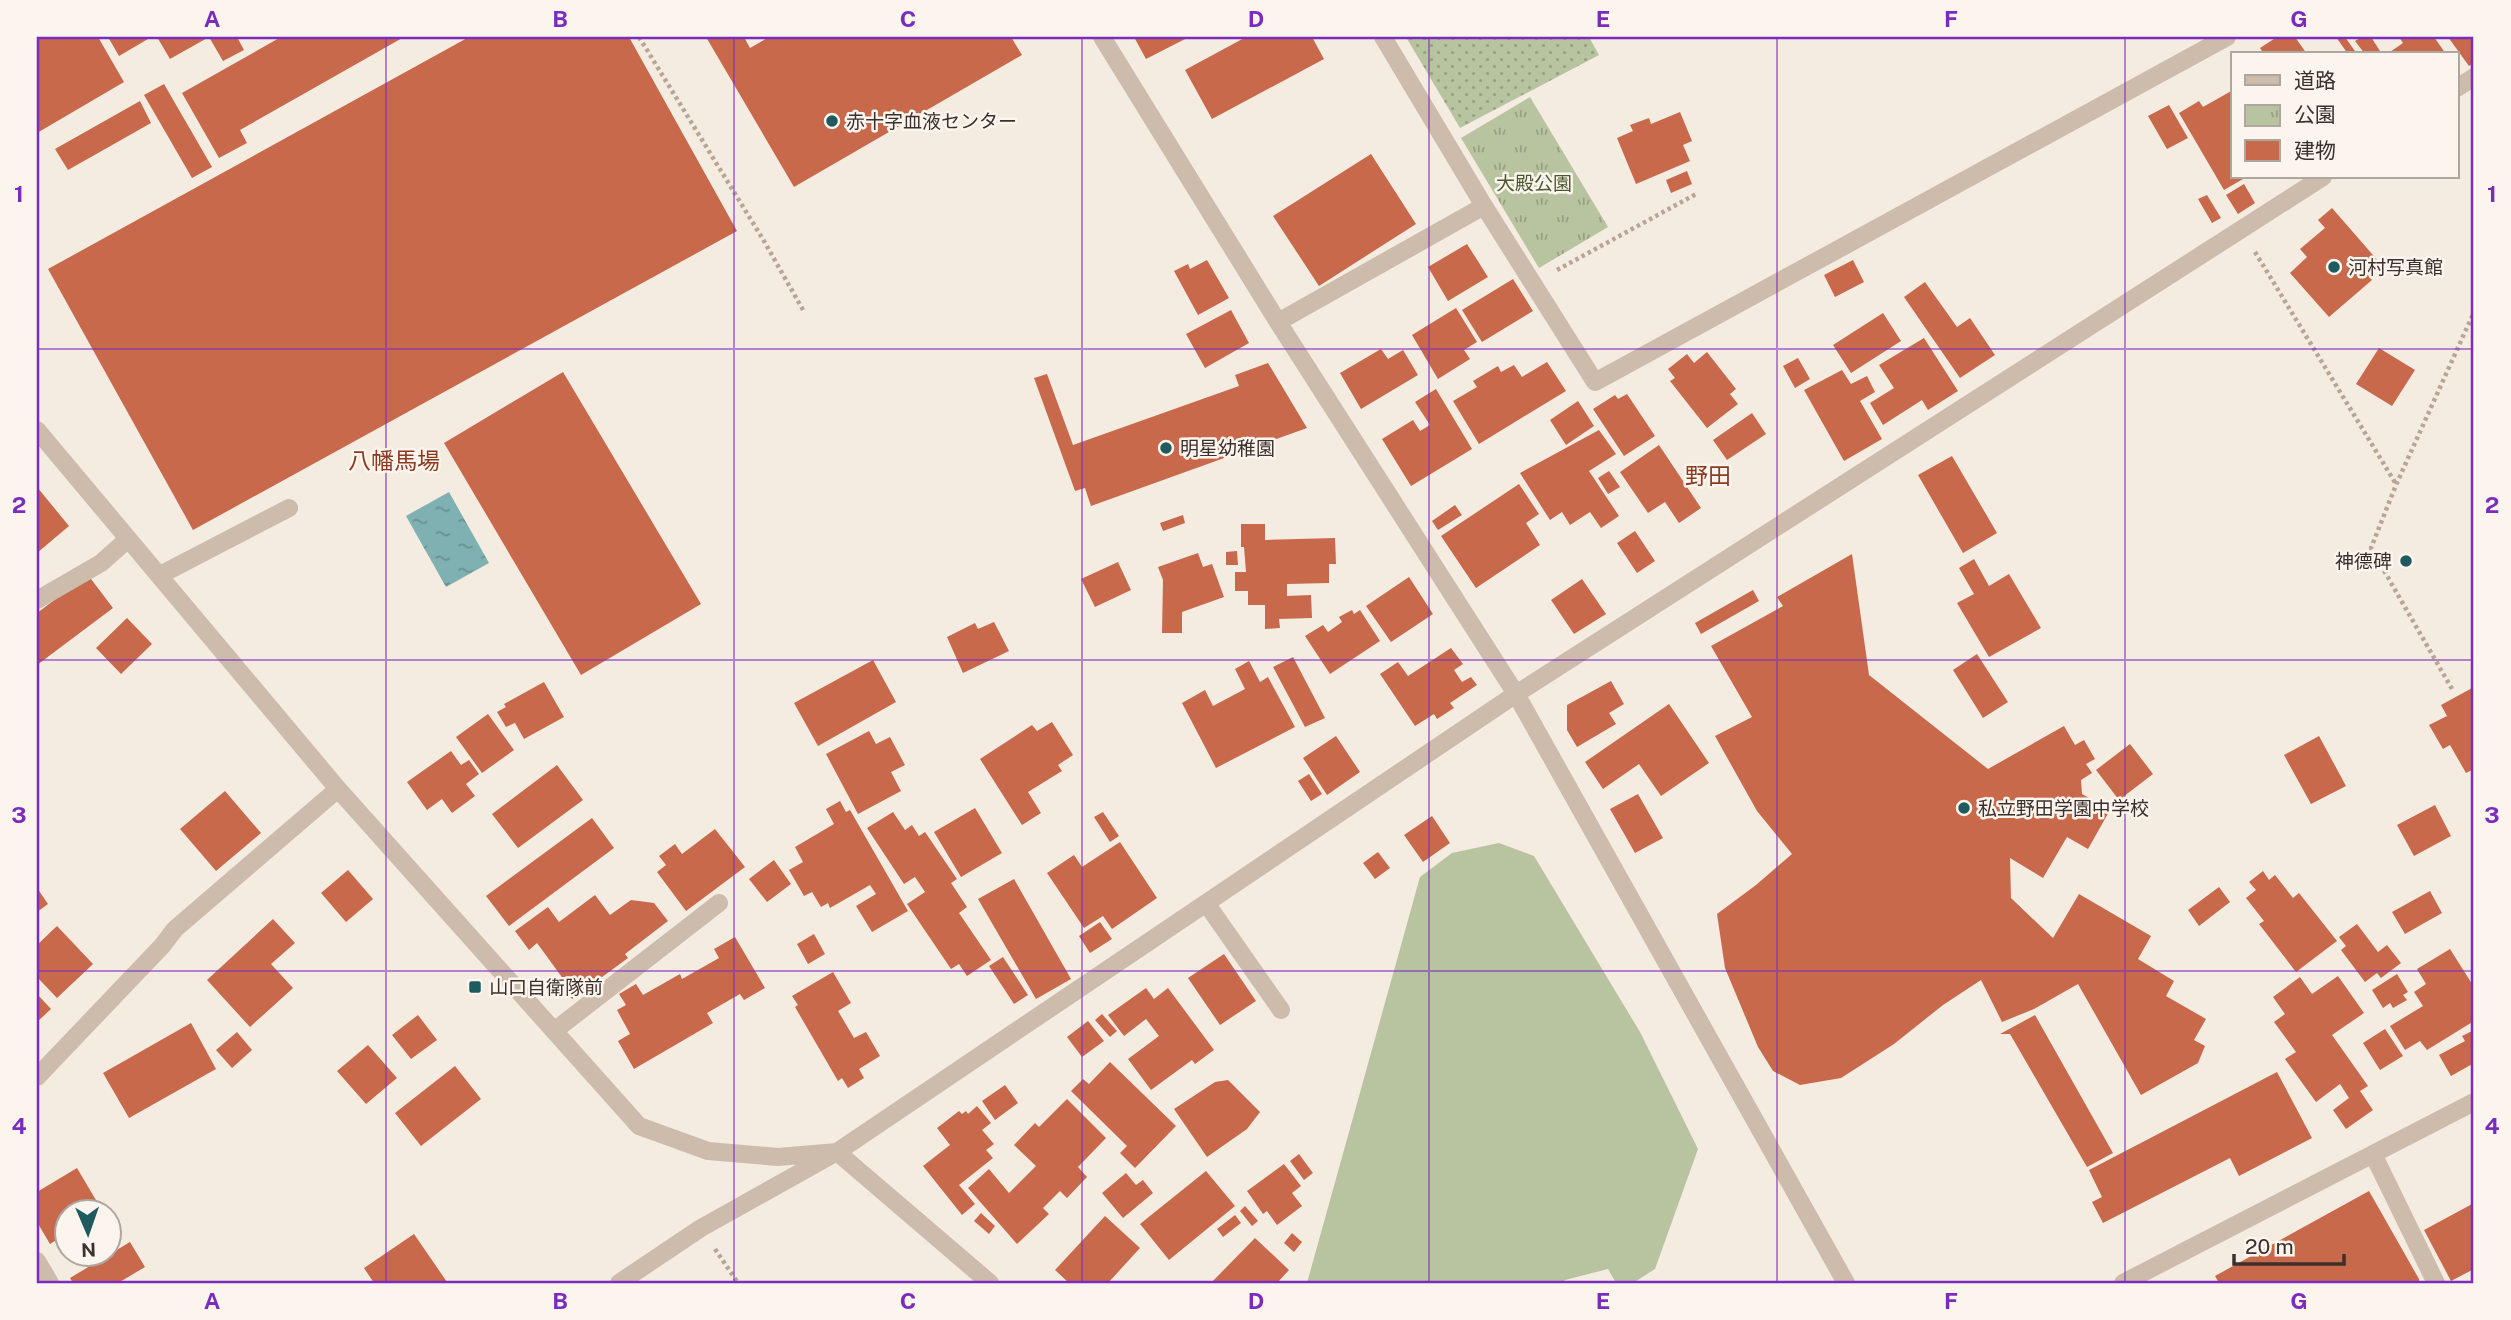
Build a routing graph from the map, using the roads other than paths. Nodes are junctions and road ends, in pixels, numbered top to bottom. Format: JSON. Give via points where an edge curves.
{"nodes":[{"id":1,"x":1102,"y":37,"type":"edge"},
{"id":2,"x":1383,"y":37,"type":"edge"},
{"id":3,"x":2228,"y":37,"type":"edge"},
{"id":4,"x":2474,"y":77,"type":"edge"},
{"id":5,"x":2458,"y":87,"type":"edge"},
{"id":6,"x":2321,"y":178,"type":"edge"},
{"id":7,"x":1485,"y":206,"type":"junction"},
{"id":8,"x":1278,"y":322,"type":"junction"},
{"id":9,"x":37,"y":430,"type":"edge"},
{"id":10,"x":289,"y":508,"type":"dead end"},
{"id":11,"x":128,"y":539,"type":"junction"},
{"id":12,"x":160,"y":575,"type":"junction"},
{"id":13,"x":37,"y":600,"type":"edge"},
{"id":14,"x":1516,"y":694,"type":"junction"},
{"id":15,"x":338,"y":789,"type":"junction"},
{"id":16,"x":719,"y":903,"type":"dead end"},
{"id":17,"x":1206,"y":904,"type":"junction"},
{"id":18,"x":1281,"y":1010,"type":"dead end"},
{"id":19,"x":554,"y":1031,"type":"junction"},
{"id":20,"x":37,"y":1077,"type":"edge"},
{"id":21,"x":2474,"y":1102,"type":"edge"},
{"id":22,"x":837,"y":1152,"type":"junction"},
{"id":23,"x":2374,"y":1156,"type":"junction"},
{"id":24,"x":37,"y":1261,"type":"edge"},
{"id":25,"x":50,"y":1283,"type":"edge"},
{"id":26,"x":619,"y":1283,"type":"edge"},
{"id":27,"x":990,"y":1283,"type":"edge"},
{"id":28,"x":1846,"y":1283,"type":"edge"},
{"id":29,"x":2123,"y":1283,"type":"edge"},
{"id":30,"x":2436,"y":1283,"type":"edge"}],
"edges":[{"from":1,"to":8,"type":"street"},
{"from":2,"to":7,"type":"street"},
{"from":3,"to":7,"type":"street","via":[[1595,382]]},
{"from":4,"to":5,"type":"street"},
{"from":6,"to":14,"type":"street"},
{"from":7,"to":8,"type":"street"},
{"from":8,"to":14,"type":"street"},
{"from":9,"to":11,"type":"street"},
{"from":10,"to":12,"type":"street"},
{"from":11,"to":12,"type":"street"},
{"from":11,"to":13,"type":"street","via":[[101,563]]},
{"from":12,"to":15,"type":"street"},
{"from":14,"to":17,"type":"street"},
{"from":14,"to":28,"type":"street"},
{"from":15,"to":19,"type":"street"},
{"from":15,"to":20,"type":"street","via":[[176,929]]},
{"from":16,"to":19,"type":"street"},
{"from":17,"to":18,"type":"street"},
{"from":17,"to":22,"type":"street"},
{"from":19,"to":22,"type":"street","via":[[639,1126],[708,1151],[778,1157]]},
{"from":21,"to":23,"type":"street"},
{"from":22,"to":26,"type":"street","via":[[701,1228]]},
{"from":22,"to":27,"type":"street"},
{"from":23,"to":29,"type":"street"},
{"from":23,"to":30,"type":"street"},
{"from":24,"to":25,"type":"street"}]}
